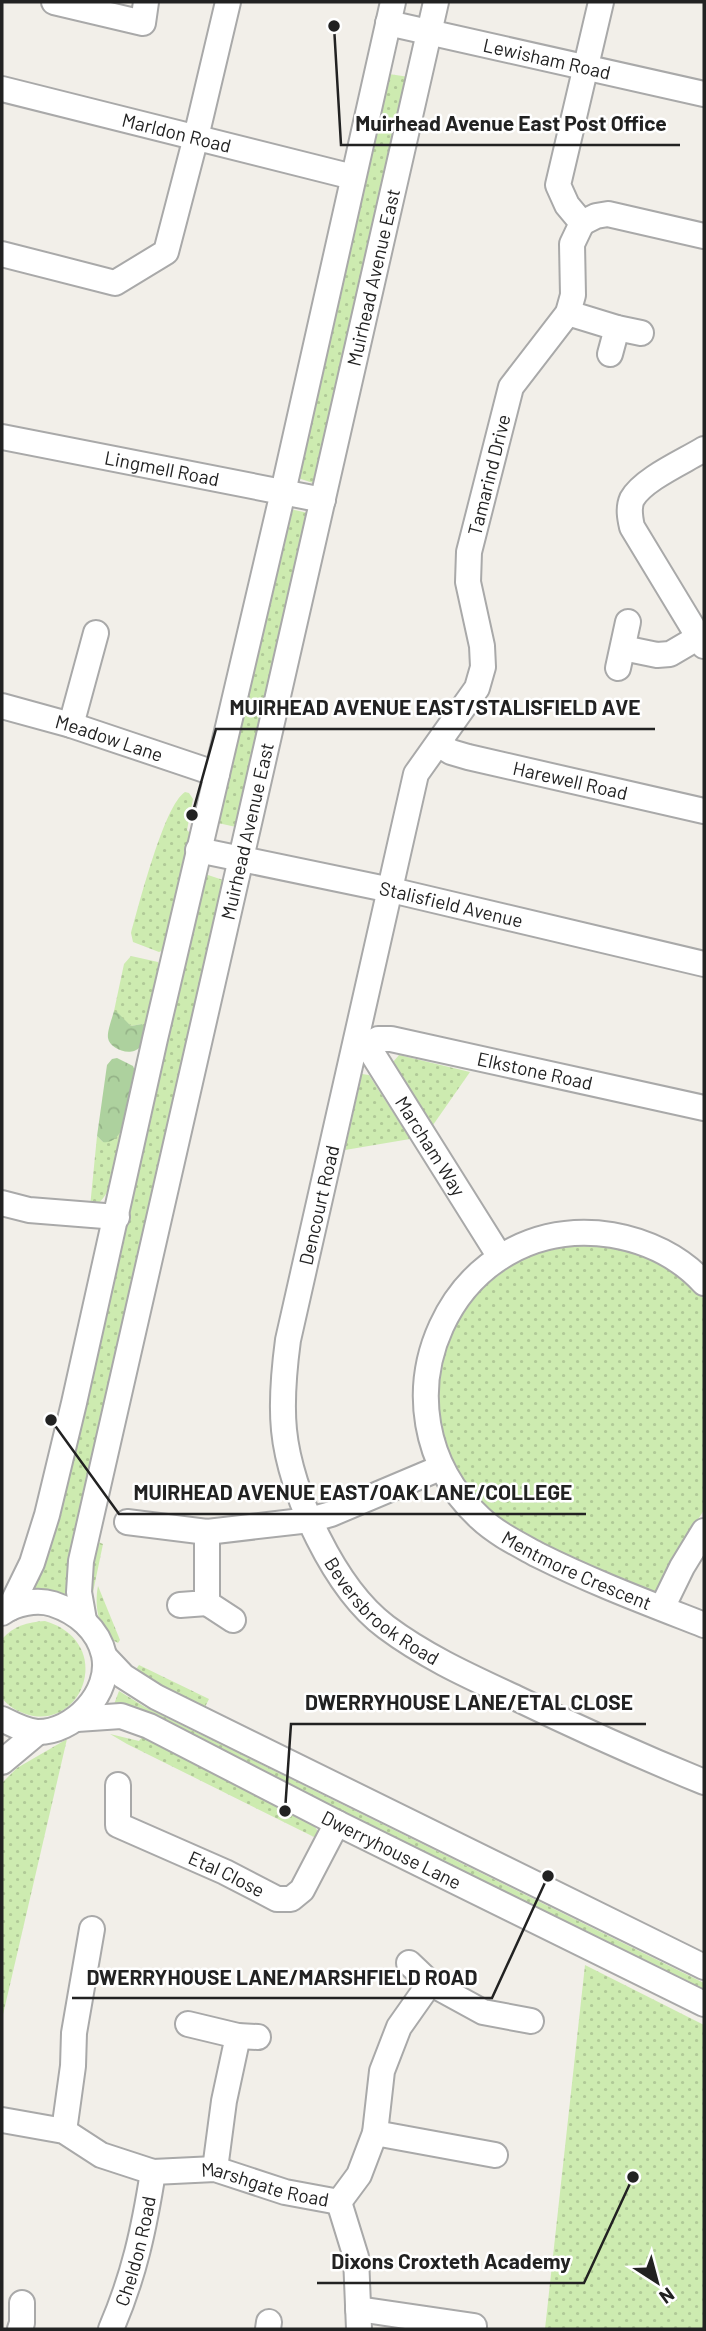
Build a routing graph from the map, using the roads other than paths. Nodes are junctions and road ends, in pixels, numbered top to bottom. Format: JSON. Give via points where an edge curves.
{"nodes":[{"id":1,"x":146,"y":2,"type":"edge"},
{"id":2,"x":228,"y":2,"type":"edge"},
{"id":3,"x":436,"y":2,"type":"edge"},
{"id":4,"x":601,"y":2,"type":"edge"},
{"id":5,"x":61,"y":3,"type":"edge"},
{"id":6,"x":390,"y":12,"type":"edge"},
{"id":7,"x":429,"y":33,"type":"junction"},
{"id":8,"x":587,"y":68,"type":"junction"},
{"id":9,"x":2,"y":89,"type":"edge"},
{"id":10,"x":704,"y":94,"type":"edge"},
{"id":11,"x":196,"y":137,"type":"junction"},
{"id":12,"x":353,"y":177,"type":"junction"},
{"id":13,"x":582,"y":223,"type":"junction"},
{"id":14,"x":704,"y":236,"type":"edge"},
{"id":15,"x":2,"y":254,"type":"edge"},
{"id":16,"x":568,"y":313,"type":"junction"},
{"id":17,"x":617,"y":328,"type":"junction"},
{"id":18,"x":641,"y":333,"type":"dead end"},
{"id":19,"x":610,"y":354,"type":"dead end"},
{"id":20,"x":2,"y":437,"type":"edge"},
{"id":21,"x":704,"y":449,"type":"edge"},
{"id":22,"x":283,"y":492,"type":"junction"},
{"id":23,"x":323,"y":500,"type":"junction"},
{"id":24,"x":628,"y":622,"type":"dead end"},
{"id":25,"x":96,"y":633,"type":"dead end"},
{"id":26,"x":701,"y":641,"type":"edge"},
{"id":27,"x":2,"y":706,"type":"edge"},
{"id":28,"x":71,"y":725,"type":"junction"},
{"id":29,"x":438,"y":744,"type":"junction"},
{"id":30,"x":217,"y":774,"type":"junction"},
{"id":31,"x":704,"y":811,"type":"edge"},
{"id":32,"x":198,"y":850,"type":"junction"},
{"id":33,"x":242,"y":859,"type":"junction"},
{"id":34,"x":391,"y":891,"type":"junction"},
{"id":35,"x":704,"y":964,"type":"edge"},
{"id":36,"x":362,"y":1042,"type":"junction"},
{"id":37,"x":704,"y":1108,"type":"edge"},
{"id":38,"x":2,"y":1203,"type":"edge"},
{"id":39,"x":117,"y":1217,"type":"junction"},
{"id":40,"x":500,"y":1257,"type":"junction"},
{"id":41,"x":704,"y":1283,"type":"edge"},
{"id":42,"x":440,"y":1468,"type":"junction"},
{"id":43,"x":310,"y":1520,"type":"junction"},
{"id":44,"x":127,"y":1522,"type":"dead end"},
{"id":45,"x":704,"y":1531,"type":"edge"},
{"id":46,"x":206,"y":1532,"type":"junction"},
{"id":47,"x":207,"y":1603,"type":"junction"},
{"id":48,"x":180,"y":1605,"type":"dead end"},
{"id":49,"x":662,"y":1608,"type":"junction"},
{"id":50,"x":6,"y":1611,"type":"edge"},
{"id":51,"x":84,"y":1620,"type":"junction"},
{"id":52,"x":233,"y":1620,"type":"dead end"},
{"id":53,"x":704,"y":1625,"type":"edge"},
{"id":54,"x":105,"y":1657,"type":"junction"},
{"id":55,"x":2,"y":1719,"type":"edge"},
{"id":56,"x":77,"y":1719,"type":"junction"},
{"id":57,"x":38,"y":1732,"type":"junction"},
{"id":58,"x":2,"y":1762,"type":"edge"},
{"id":59,"x":704,"y":1782,"type":"edge"},
{"id":60,"x":118,"y":1785,"type":"dead end"},
{"id":61,"x":337,"y":1823,"type":"junction"},
{"id":62,"x":92,"y":1928,"type":"dead end"},
{"id":63,"x":409,"y":1963,"type":"dead end"},
{"id":64,"x":704,"y":1967,"type":"edge"},
{"id":65,"x":430,"y":1983,"type":"junction"},
{"id":66,"x":704,"y":2004,"type":"edge"},
{"id":67,"x":531,"y":2021,"type":"dead end"},
{"id":68,"x":188,"y":2024,"type":"dead end"},
{"id":69,"x":2,"y":2120,"type":"edge"},
{"id":70,"x":64,"y":2131,"type":"junction"},
{"id":71,"x":375,"y":2133,"type":"junction"},
{"id":72,"x":495,"y":2155,"type":"dead end"},
{"id":73,"x":215,"y":2169,"type":"junction"},
{"id":74,"x":153,"y":2172,"type":"junction"},
{"id":75,"x":338,"y":2202,"type":"junction"},
{"id":76,"x":359,"y":2319,"type":"edge"},
{"id":77,"x":474,"y":2321,"type":"edge"},
{"id":78,"x":111,"y":2329,"type":"edge"}],
"edges":[{"from":1,"to":5,"type":"street","via":[[143,23]]},
{"from":2,"to":11,"type":"street"},
{"from":3,"to":7,"type":"street","name":"Muirhead Avenue East"},
{"from":4,"to":8,"type":"street"},
{"from":6,"to":7,"type":"street","name":"Lewisham Road"},
{"from":6,"to":12,"type":"street"},
{"from":7,"to":8,"type":"street","name":"Lewisham Road"},
{"from":7,"to":23,"type":"street","name":"Muirhead Avenue East"},
{"from":8,"to":10,"type":"street","name":"Lewisham Road"},
{"from":8,"to":13,"type":"street","via":[[558,186]]},
{"from":9,"to":11,"type":"street","name":"Marldon Road"},
{"from":11,"to":12,"type":"street","name":"Marldon Road"},
{"from":11,"to":15,"type":"street","via":[[166,252],[115,283]]},
{"from":12,"to":22,"type":"street"},
{"from":13,"to":14,"type":"street","via":[[608,214]]},
{"from":13,"to":16,"type":"street","name":"Tamarind Drive","via":[[572,244],[573,295]]},
{"from":16,"to":17,"type":"street"},
{"from":16,"to":29,"type":"street","name":"Tamarind Drive","via":[[511,387],[470,552],[468,582],[483,667],[477,688]]},
{"from":17,"to":18,"type":"street"},
{"from":17,"to":19,"type":"street"},
{"from":20,"to":22,"type":"street","name":"Lingmell Road"},
{"from":21,"to":26,"type":"street","via":[[643,486],[632,500],[630,514],[632,527]]},
{"from":22,"to":23,"type":"street","name":"Lingmell Road"},
{"from":22,"to":30,"type":"street"},
{"from":23,"to":33,"type":"street","name":"Muirhead Avenue East"},
{"from":24,"to":26,"type":"street","via":[[621,658],[670,654]]},
{"from":25,"to":28,"type":"street"},
{"from":27,"to":28,"type":"street","name":"Meadow Lane"},
{"from":28,"to":30,"type":"street","name":"Meadow Lane"},
{"from":29,"to":31,"type":"street","name":"Harewell Road","via":[[468,757]]},
{"from":29,"to":34,"type":"street","name":"Tamarind Drive","via":[[416,774]]},
{"from":30,"to":32,"type":"street"},
{"from":32,"to":33,"type":"street","name":"Stalisfield Avenue"},
{"from":32,"to":39,"type":"street"},
{"from":33,"to":34,"type":"street","name":"Stalisfield Avenue"},
{"from":33,"to":51,"type":"street","name":"Muirhead Avenue East","via":[[81,1561],[79,1592]]},
{"from":34,"to":35,"type":"street","name":"Stalisfield Avenue"},
{"from":34,"to":36,"type":"street","name":"Dencourt Road"},
{"from":36,"to":37,"type":"street","name":"Elkstone Road","via":[[391,1039]]},
{"from":36,"to":40,"type":"street","name":"Marcham Way"},
{"from":36,"to":43,"type":"street","name":"Dencourt Road","via":[[288,1340],[282,1386],[293,1478]]},
{"from":38,"to":39,"type":"street","via":[[29,1210]]},
{"from":39,"to":50,"type":"street","via":[[47,1515],[32,1563]]},
{"from":40,"to":41,"type":"street","name":"Mentmore Crescent","via":[[557,1236],[601,1234],[644,1242],[693,1271]]},
{"from":40,"to":42,"type":"street","name":"Mentmore Crescent","via":[[450,1308],[430,1353],[426,1411]]},
{"from":42,"to":43,"type":"street"},
{"from":42,"to":49,"type":"street","name":"Mentmore Crescent","via":[[467,1506],[496,1531],[566,1569]]},
{"from":43,"to":46,"type":"street"},
{"from":43,"to":59,"type":"street","name":"Beversbrook Road","via":[[345,1586],[384,1626],[425,1654],[607,1742]]},
{"from":44,"to":46,"type":"street"},
{"from":45,"to":49,"type":"street"},
{"from":46,"to":47,"type":"street"},
{"from":47,"to":48,"type":"street"},
{"from":47,"to":52,"type":"street"},
{"from":49,"to":53,"type":"street","name":"Mentmore Crescent"},
{"from":50,"to":51,"type":"street","via":[[25,1603],[47,1602]]},
{"from":51,"to":54,"type":"street","name":"Dwerryhouse Lane"},
{"from":54,"to":56,"type":"street","via":[[100,1688]]},
{"from":54,"to":64,"type":"street","name":"Dwerryhouse Lane","via":[[123,1676],[156,1697]]},
{"from":55,"to":57,"type":"street"},
{"from":56,"to":57,"type":"street","name":"Dwerryhouse Lane"},
{"from":56,"to":61,"type":"street","name":"Dwerryhouse Lane","via":[[121,1716],[149,1726]]},
{"from":57,"to":58,"type":"street"},
{"from":60,"to":61,"type":"street","name":"Etal Close","via":[[118,1825],[277,1899],[291,1899],[302,1890]]},
{"from":61,"to":66,"type":"street","name":"Dwerryhouse Lane"},
{"from":62,"to":70,"type":"street"},
{"from":63,"to":65,"type":"street"},
{"from":65,"to":67,"type":"street","via":[[483,2012]]},
{"from":65,"to":71,"type":"street","name":"Marshgate Road","via":[[399,2027],[383,2071]]},
{"from":68,"to":73,"type":"street","via":[[248,2036],[223,2101]]},
{"from":69,"to":70,"type":"street","name":"Marshgate Road"},
{"from":70,"to":74,"type":"street","name":"Marshgate Road","via":[[101,2155]]},
{"from":71,"to":72,"type":"street"},
{"from":71,"to":75,"type":"street","name":"Marshgate Road","via":[[359,2175]]},
{"from":73,"to":74,"type":"street","name":"Marshgate Road"},
{"from":73,"to":75,"type":"street","name":"Marshgate Road","via":[[285,2192]]},
{"from":74,"to":78,"type":"street","name":"Cheldon Road","via":[[144,2235]]},
{"from":75,"to":76,"type":"street","via":[[356,2257]]},
{"from":76,"to":77,"type":"street"}]}
